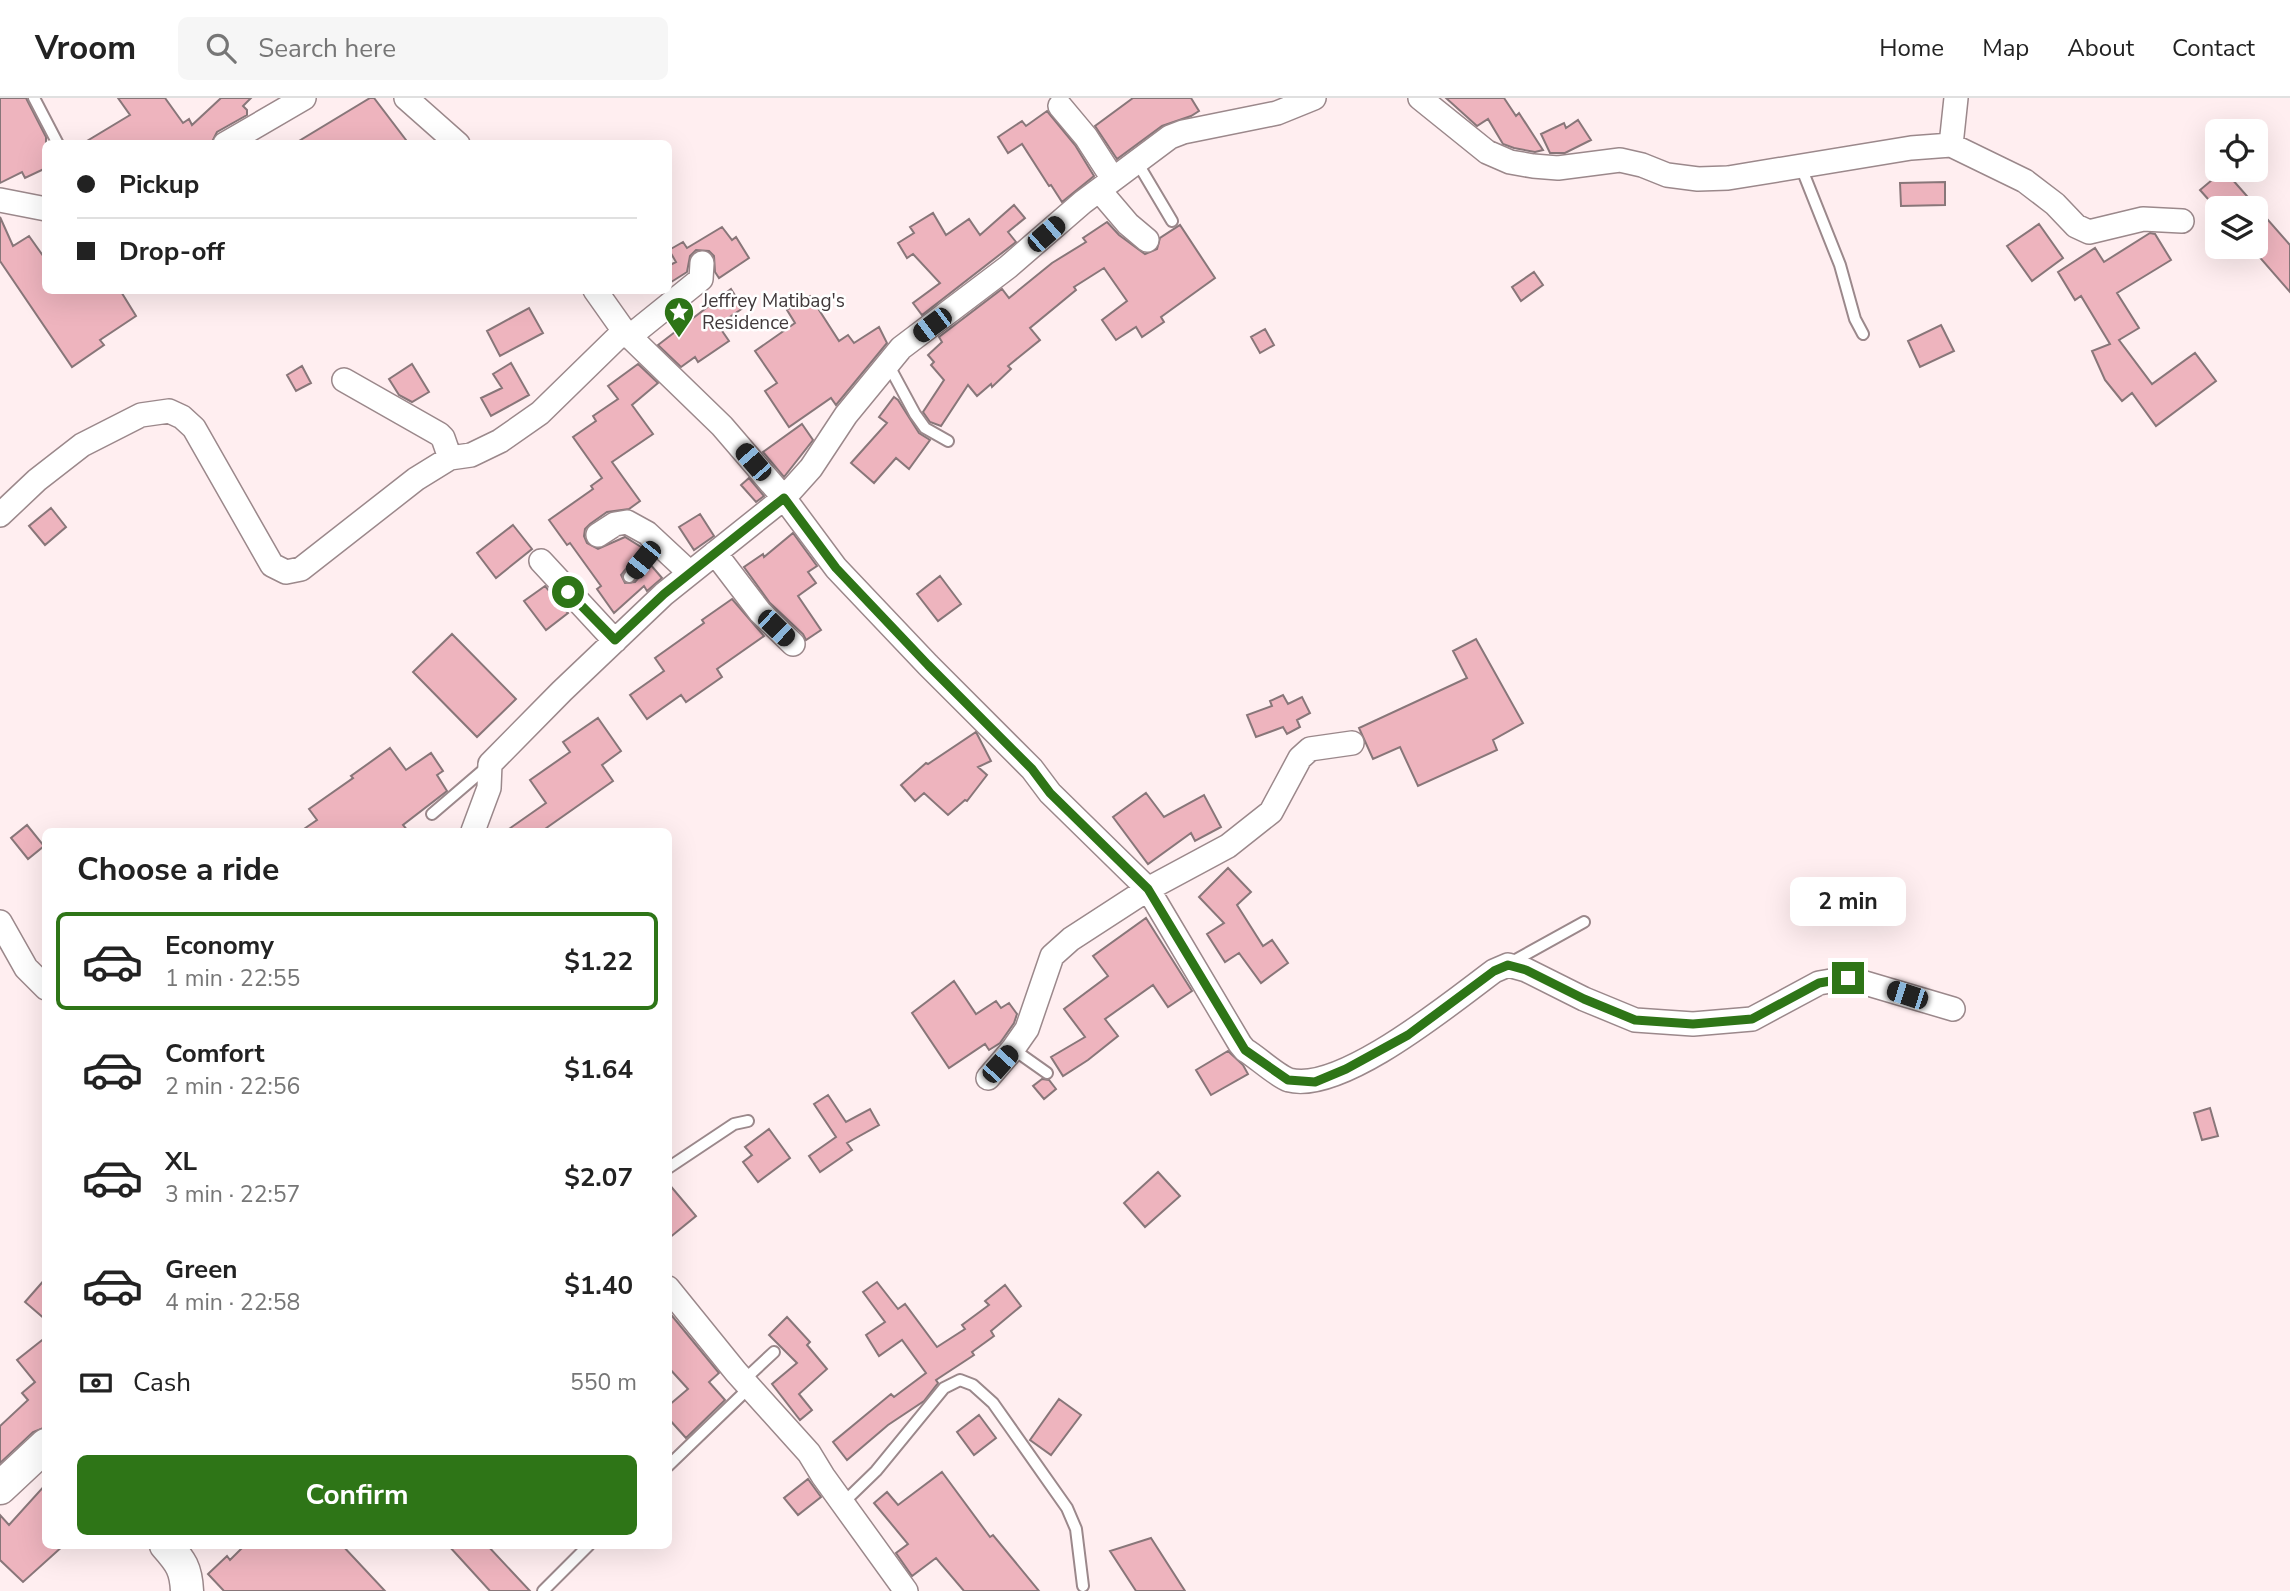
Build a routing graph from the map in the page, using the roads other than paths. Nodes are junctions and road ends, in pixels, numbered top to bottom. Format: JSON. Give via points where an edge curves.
{"nodes":[{"id":1,"x":34,"y":98,"type":"edge"},
{"id":2,"x":304,"y":98,"type":"edge"},
{"id":3,"x":406,"y":98,"type":"edge"},
{"id":4,"x":1314,"y":98,"type":"edge"},
{"id":5,"x":1420,"y":98,"type":"edge"},
{"id":6,"x":1956,"y":98,"type":"edge"},
{"id":7,"x":1060,"y":106,"type":"dead end"},
{"id":8,"x":56,"y":140,"type":"edge"},
{"id":9,"x":232,"y":140,"type":"edge"},
{"id":10,"x":453,"y":140,"type":"edge"},
{"id":11,"x":1951,"y":145,"type":"junction"},
{"id":12,"x":1137,"y":162,"type":"junction"},
{"id":13,"x":1801,"y":167,"type":"junction"},
{"id":14,"x":1106,"y":184,"type":"junction"},
{"id":15,"x":0,"y":200,"type":"edge"},
{"id":16,"x":42,"y":208,"type":"edge"},
{"id":17,"x":1172,"y":221,"type":"dead end"},
{"id":18,"x":2182,"y":221,"type":"dead end"},
{"id":19,"x":1147,"y":240,"type":"dead end"},
{"id":20,"x":702,"y":263,"type":"dead end"},
{"id":21,"x":598,"y":294,"type":"edge"},
{"id":22,"x":627,"y":334,"type":"junction"},
{"id":23,"x":1863,"y":334,"type":"dead end"},
{"id":24,"x":888,"y":364,"type":"junction"},
{"id":25,"x":344,"y":380,"type":"dead end"},
{"id":26,"x":948,"y":441,"type":"dead end"},
{"id":27,"x":450,"y":458,"type":"junction"},
{"id":28,"x":784,"y":498,"type":"junction"},
{"id":29,"x":0,"y":514,"type":"edge"},
{"id":30,"x":598,"y":535,"type":"dead end"},
{"id":31,"x":656,"y":544,"type":"junction"},
{"id":32,"x":715,"y":553,"type":"junction"},
{"id":33,"x":541,"y":561,"type":"dead end"},
{"id":34,"x":690,"y":573,"type":"junction"},
{"id":35,"x":629,"y":577,"type":"dead end"},
{"id":36,"x":615,"y":640,"type":"junction"},
{"id":37,"x":793,"y":644,"type":"dead end"},
{"id":38,"x":1352,"y":743,"type":"dead end"},
{"id":39,"x":490,"y":764,"type":"junction"},
{"id":40,"x":432,"y":814,"type":"dead end"},
{"id":41,"x":474,"y":828,"type":"edge"},
{"id":42,"x":1148,"y":889,"type":"junction"},
{"id":43,"x":0,"y":922,"type":"edge"},
{"id":44,"x":1584,"y":922,"type":"dead end"},
{"id":45,"x":1508,"y":965,"type":"junction"},
{"id":46,"x":42,"y":984,"type":"edge"},
{"id":47,"x":1953,"y":1009,"type":"dead end"},
{"id":48,"x":1013,"y":1049,"type":"junction"},
{"id":49,"x":1047,"y":1073,"type":"dead end"},
{"id":50,"x":988,"y":1078,"type":"dead end"},
{"id":51,"x":748,"y":1121,"type":"dead end"},
{"id":52,"x":672,"y":1165,"type":"edge"},
{"id":53,"x":672,"y":1293,"type":"edge"},
{"id":54,"x":774,"y":1352,"type":"dead end"},
{"id":55,"x":747,"y":1384,"type":"junction"},
{"id":56,"x":42,"y":1449,"type":"edge"},
{"id":57,"x":672,"y":1462,"type":"edge"},
{"id":58,"x":0,"y":1488,"type":"edge"},
{"id":59,"x":844,"y":1503,"type":"junction"},
{"id":60,"x":169,"y":1549,"type":"edge"},
{"id":61,"x":585,"y":1549,"type":"edge"},
{"id":62,"x":1083,"y":1586,"type":"dead end"},
{"id":63,"x":187,"y":1591,"type":"edge"},
{"id":64,"x":543,"y":1591,"type":"edge"},
{"id":65,"x":906,"y":1591,"type":"edge"}],
"edges":[{"from":1,"to":8,"type":"lane"},
{"from":2,"to":9,"type":"street"},
{"from":3,"to":10,"type":"street"},
{"from":4,"to":12,"type":"street","via":[[1277,113],[1183,132]]},
{"from":5,"to":13,"type":"street","via":[[1487,152],[1510,162],[1558,168],[1620,160],[1698,179]]},
{"from":6,"to":11,"type":"street"},
{"from":7,"to":14,"type":"street","via":[[1086,137]]},
{"from":11,"to":13,"type":"street"},
{"from":11,"to":18,"type":"street","via":[[2025,181],[2089,232],[2143,219]]},
{"from":12,"to":14,"type":"street"},
{"from":12,"to":17,"type":"lane"},
{"from":13,"to":23,"type":"lane"},
{"from":14,"to":19,"type":"street","via":[[1128,224]]},
{"from":14,"to":24,"type":"street","via":[[1008,267],[901,348]]},
{"from":15,"to":16,"type":"street"},
{"from":20,"to":22,"type":"street","via":[[701,279]]},
{"from":21,"to":22,"type":"street"},
{"from":22,"to":27,"type":"street","via":[[540,413],[500,441],[471,455]]},
{"from":22,"to":28,"type":"street","via":[[722,426]]},
{"from":24,"to":26,"type":"lane","via":[[925,428]]},
{"from":24,"to":28,"type":"street"},
{"from":25,"to":27,"type":"street","via":[[439,434]]},
{"from":27,"to":29,"type":"street","via":[[301,569],[286,572],[272,565],[194,428],[169,411],[141,415],[82,445]]},
{"from":28,"to":32,"type":"street"},
{"from":28,"to":42,"type":"street","via":[[836,568]]},
{"from":30,"to":31,"type":"street","via":[[627,522]]},
{"from":31,"to":34,"type":"street"},
{"from":31,"to":35,"type":"lane"},
{"from":32,"to":34,"type":"street"},
{"from":32,"to":37,"type":"street","via":[[760,612]]},
{"from":33,"to":36,"type":"street"},
{"from":34,"to":36,"type":"street"},
{"from":36,"to":39,"type":"street"},
{"from":38,"to":42,"type":"street","via":[[1310,749],[1300,758],[1272,812],[1228,846]]},
{"from":39,"to":40,"type":"lane"},
{"from":39,"to":41,"type":"street","via":[[489,788]]},
{"from":42,"to":45,"type":"street","via":[[1245,1050],[1288,1080],[1315,1082],[1346,1069],[1408,1035]]},
{"from":42,"to":48,"type":"street","via":[[1052,956],[1027,1030]]},
{"from":43,"to":46,"type":"street","via":[[26,968]]},
{"from":44,"to":45,"type":"lane"},
{"from":45,"to":47,"type":"street","via":[[1635,1020],[1693,1024],[1752,1019],[1819,983],[1848,978]]},
{"from":48,"to":49,"type":"lane"},
{"from":48,"to":50,"type":"street"},
{"from":51,"to":52,"type":"lane","via":[[734,1124]]},
{"from":53,"to":55,"type":"street"},
{"from":54,"to":55,"type":"lane"},
{"from":55,"to":57,"type":"lane"},
{"from":55,"to":59,"type":"street","via":[[809,1453]]},
{"from":56,"to":58,"type":"street"},
{"from":59,"to":62,"type":"lane","via":[[944,1388],[960,1380],[973,1385],[993,1404],[1067,1508],[1076,1529]]},
{"from":59,"to":65,"type":"street"},
{"from":60,"to":63,"type":"street","via":[[183,1565]]},
{"from":61,"to":64,"type":"lane"}]}
